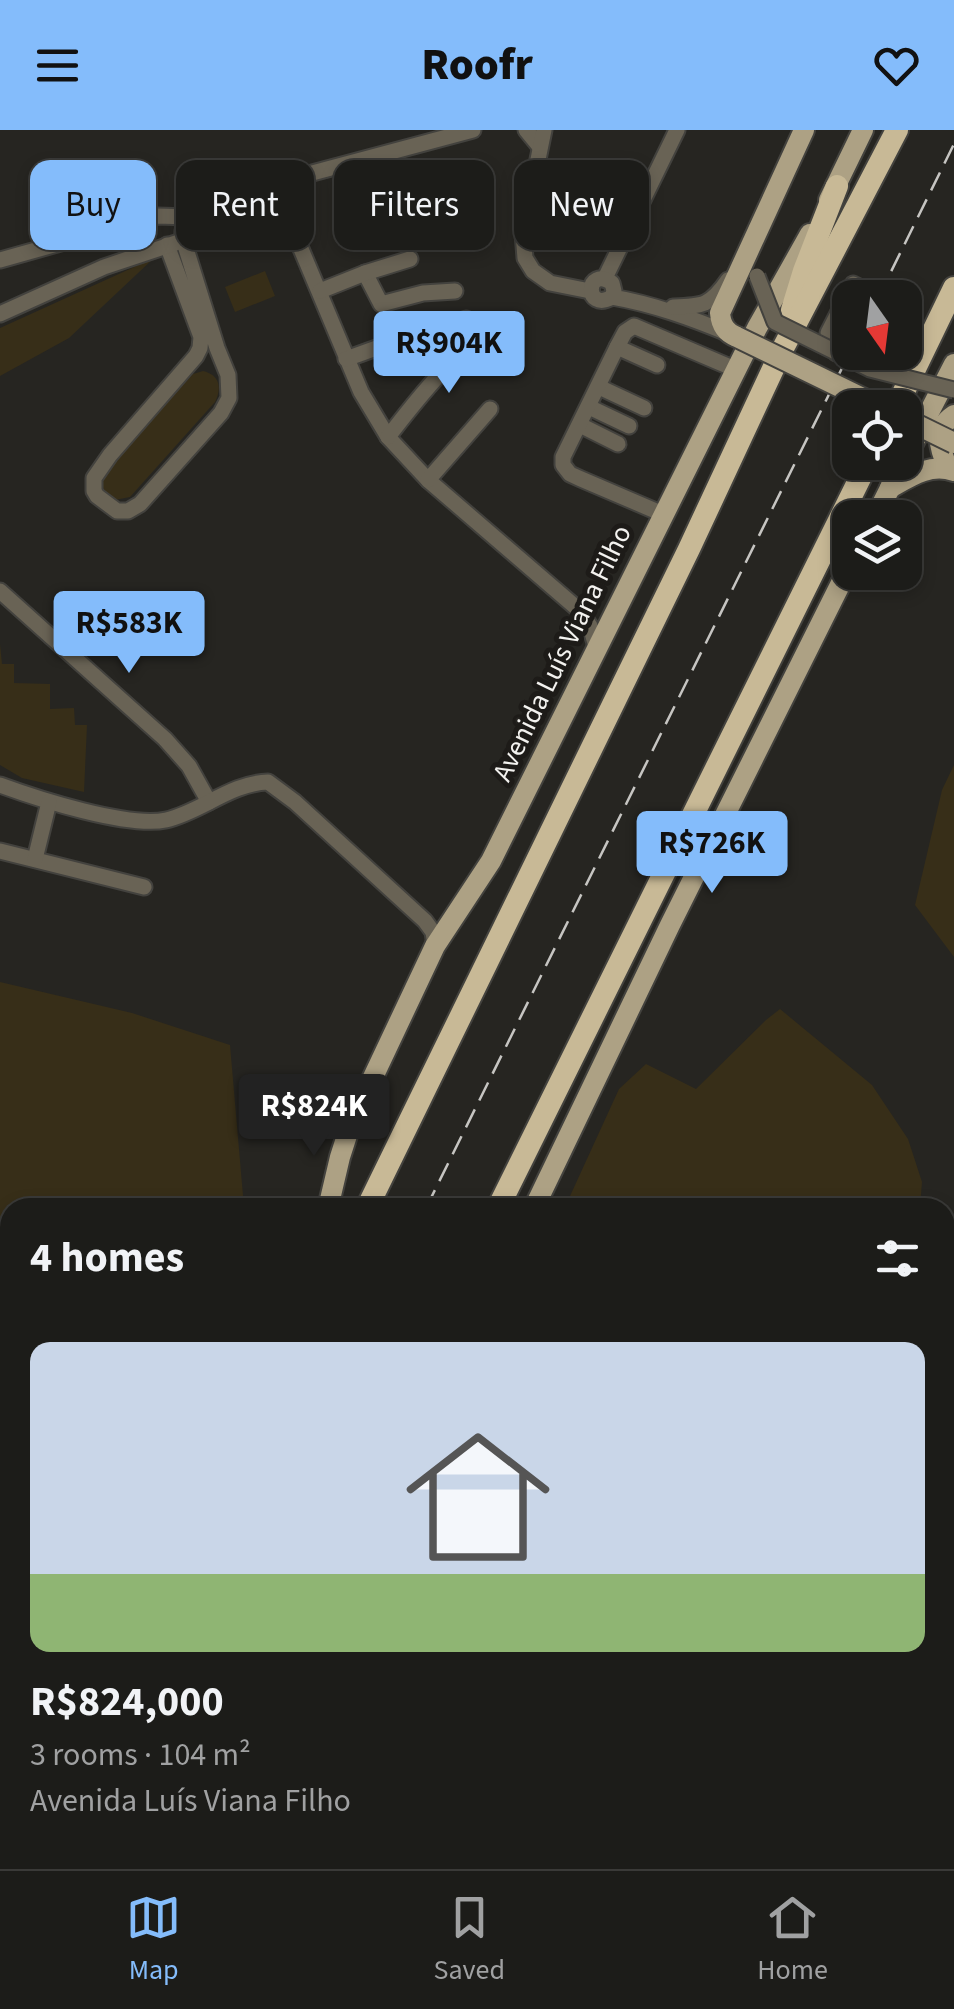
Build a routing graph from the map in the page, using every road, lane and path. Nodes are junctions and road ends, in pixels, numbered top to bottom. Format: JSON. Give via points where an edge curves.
{"nodes":[{"id":1,"x":473,"y":130,"type":"edge"},
{"id":2,"x":526,"y":130,"type":"edge"},
{"id":3,"x":676,"y":130,"type":"edge"},
{"id":4,"x":804,"y":130,"type":"edge"},
{"id":5,"x":863,"y":130,"type":"edge"},
{"id":6,"x":898,"y":130,"type":"edge"},
{"id":7,"x":542,"y":138,"type":"edge"},
{"id":8,"x":314,"y":173,"type":"edge"},
{"id":9,"x":837,"y":186,"type":"junction"},
{"id":10,"x":176,"y":217,"type":"edge"},
{"id":11,"x":176,"y":241,"type":"edge"},
{"id":12,"x":166,"y":245,"type":"junction"},
{"id":13,"x":749,"y":246,"type":"junction"},
{"id":14,"x":185,"y":250,"type":"edge"},
{"id":15,"x":302,"y":250,"type":"edge"},
{"id":16,"x":410,"y":259,"type":"dead end"},
{"id":17,"x":0,"y":260,"type":"edge"},
{"id":18,"x":366,"y":273,"type":"junction"},
{"id":19,"x":757,"y":276,"type":"dead end"},
{"id":20,"x":190,"y":288,"type":"junction"},
{"id":21,"x":954,"y":288,"type":"edge"},
{"id":22,"x":602,"y":290,"type":"junction"},
{"id":23,"x":320,"y":291,"type":"junction"},
{"id":24,"x":455,"y":292,"type":"dead end"},
{"id":25,"x":654,"y":307,"type":"junction"},
{"id":26,"x":0,"y":314,"type":"edge"},
{"id":27,"x":954,"y":316,"type":"edge"},
{"id":28,"x":466,"y":320,"type":"dead end"},
{"id":29,"x":486,"y":331,"type":"dead end"},
{"id":30,"x":733,"y":336,"type":"junction"},
{"id":31,"x":831,"y":345,"type":"edge"},
{"id":32,"x":617,"y":347,"type":"junction"},
{"id":33,"x":922,"y":353,"type":"joint"},
{"id":34,"x":780,"y":354,"type":"junction"},
{"id":35,"x":346,"y":359,"type":"junction"},
{"id":36,"x":657,"y":364,"type":"dead end"},
{"id":37,"x":954,"y":364,"type":"edge"},
{"id":38,"x":737,"y":370,"type":"junction"},
{"id":39,"x":870,"y":370,"type":"edge"},
{"id":40,"x":599,"y":387,"type":"junction"},
{"id":41,"x":845,"y":390,"type":"edge"},
{"id":42,"x":954,"y":390,"type":"edge"},
{"id":43,"x":589,"y":408,"type":"junction"},
{"id":44,"x":644,"y":408,"type":"dead end"},
{"id":45,"x":490,"y":409,"type":"dead end"},
{"id":46,"x":954,"y":415,"type":"edge"},
{"id":47,"x":580,"y":425,"type":"junction"},
{"id":48,"x":629,"y":426,"type":"dead end"},
{"id":49,"x":922,"y":426,"type":"edge"},
{"id":50,"x":922,"y":427,"type":"edge"},
{"id":51,"x":388,"y":437,"type":"junction"},
{"id":52,"x":954,"y":442,"type":"edge"},
{"id":53,"x":618,"y":444,"type":"dead end"},
{"id":54,"x":951,"y":470,"type":"edge"},
{"id":55,"x":428,"y":480,"type":"junction"},
{"id":56,"x":859,"y":480,"type":"edge"},
{"id":57,"x":894,"y":480,"type":"edge"},
{"id":58,"x":890,"y":488,"type":"junction"},
{"id":59,"x":884,"y":500,"type":"edge"},
{"id":60,"x":665,"y":515,"type":"junction"},
{"id":61,"x":838,"y":590,"type":"edge"},
{"id":62,"x":0,"y":591,"type":"edge"},
{"id":63,"x":619,"y":607,"type":"junction"},
{"id":64,"x":579,"y":610,"type":"junction"},
{"id":65,"x":597,"y":650,"type":"junction"},
{"id":66,"x":0,"y":784,"type":"edge"},
{"id":67,"x":49,"y":802,"type":"junction"},
{"id":68,"x":209,"y":802,"type":"junction"},
{"id":69,"x":0,"y":851,"type":"edge"},
{"id":70,"x":35,"y":859,"type":"junction"},
{"id":71,"x":144,"y":887,"type":"dead end"},
{"id":72,"x":452,"y":920,"type":"junction"},
{"id":73,"x":424,"y":921,"type":"junction"},
{"id":74,"x":435,"y":946,"type":"junction"},
{"id":75,"x":330,"y":1198,"type":"edge"},
{"id":76,"x":371,"y":1198,"type":"edge"},
{"id":77,"x":503,"y":1198,"type":"edge"},
{"id":78,"x":539,"y":1198,"type":"edge"}],
"edges":[{"from":1,"to":8,"type":"street"},
{"from":2,"to":7,"type":"street"},
{"from":3,"to":22,"type":"street"},
{"from":4,"to":13,"type":"main road"},
{"from":5,"to":9,"type":"main road","name":"Avenida Luís Viana Filho"},
{"from":6,"to":34,"type":"highway"},
{"from":7,"to":22,"type":"street","via":[[524,234],[528,266],[550,283]]},
{"from":9,"to":34,"type":"highway"},
{"from":9,"to":38,"type":"main road","name":"Avenida Luís Viana Filho"},
{"from":10,"to":17,"type":"street"},
{"from":11,"to":12,"type":"street"},
{"from":12,"to":20,"type":"street"},
{"from":12,"to":26,"type":"street"},
{"from":13,"to":25,"type":"street","via":[[713,300]]},
{"from":13,"to":30,"type":"main road","via":[[720,313]]},
{"from":14,"to":20,"type":"street"},
{"from":15,"to":23,"type":"street"},
{"from":16,"to":18,"type":"street"},
{"from":18,"to":23,"type":"street"},
{"from":18,"to":24,"type":"street","via":[[381,304]]},
{"from":19,"to":31,"type":"street","bridge":true,"via":[[775,322]]},
{"from":20,"to":20,"type":"street","via":[[200,336],[196,356],[94,478],[97,496],[116,511],[140,504],[229,398],[228,375]]},
{"from":21,"to":33,"type":"highway"},
{"from":22,"to":25,"type":"street"},
{"from":23,"to":35,"type":"street"},
{"from":25,"to":30,"type":"street"},
{"from":27,"to":33,"type":"highway"},
{"from":28,"to":35,"type":"street"},
{"from":29,"to":51,"type":"street","via":[[458,353]]},
{"from":30,"to":41,"type":"main road","bridge":true},
{"from":32,"to":36,"type":"street"},
{"from":32,"to":38,"type":"street","via":[[634,326]]},
{"from":32,"to":40,"type":"street"},
{"from":34,"to":76,"type":"highway"},
{"from":35,"to":51,"type":"street"},
{"from":37,"to":49,"type":"main road"},
{"from":38,"to":60,"type":"main road","name":"Avenida Luís Viana Filho"},
{"from":39,"to":42,"type":"street","bridge":true},
{"from":40,"to":43,"type":"street"},
{"from":40,"to":44,"type":"street"},
{"from":43,"to":47,"type":"street"},
{"from":43,"to":48,"type":"street"},
{"from":45,"to":55,"type":"street"},
{"from":46,"to":54,"type":"main road","via":[[940,434]]},
{"from":47,"to":53,"type":"street"},
{"from":47,"to":60,"type":"street","via":[[562,462],[565,469]]},
{"from":50,"to":52,"type":"main road","bridge":true},
{"from":51,"to":55,"type":"street"},
{"from":54,"to":58,"type":"main road","via":[[928,469]]},
{"from":55,"to":64,"type":"street"},
{"from":56,"to":77,"type":"highway"},
{"from":57,"to":58,"type":"main road"},
{"from":58,"to":59,"type":"main road"},
{"from":60,"to":63,"type":"main road","name":"Avenida Luís Viana Filho"},
{"from":61,"to":78,"type":"main road"},
{"from":62,"to":68,"type":"street","via":[[166,739]]},
{"from":63,"to":64,"type":"street"},
{"from":63,"to":65,"type":"main road","name":"Avenida Luís Viana Filho"},
{"from":64,"to":65,"type":"street"},
{"from":65,"to":72,"type":"main road","name":"Avenida Luís Viana Filho","via":[[492,862]]},
{"from":66,"to":67,"type":"street"},
{"from":67,"to":68,"type":"street","via":[[152,822]]},
{"from":67,"to":70,"type":"street"},
{"from":68,"to":73,"type":"street","via":[[272,783]]},
{"from":69,"to":70,"type":"street"},
{"from":70,"to":71,"type":"street"},
{"from":72,"to":73,"type":"street"},
{"from":72,"to":74,"type":"main road","name":"Avenida Luís Viana Filho"},
{"from":73,"to":74,"type":"street"},
{"from":74,"to":75,"type":"main road","name":"Avenida Luís Viana Filho","via":[[350,1126]]}]}
